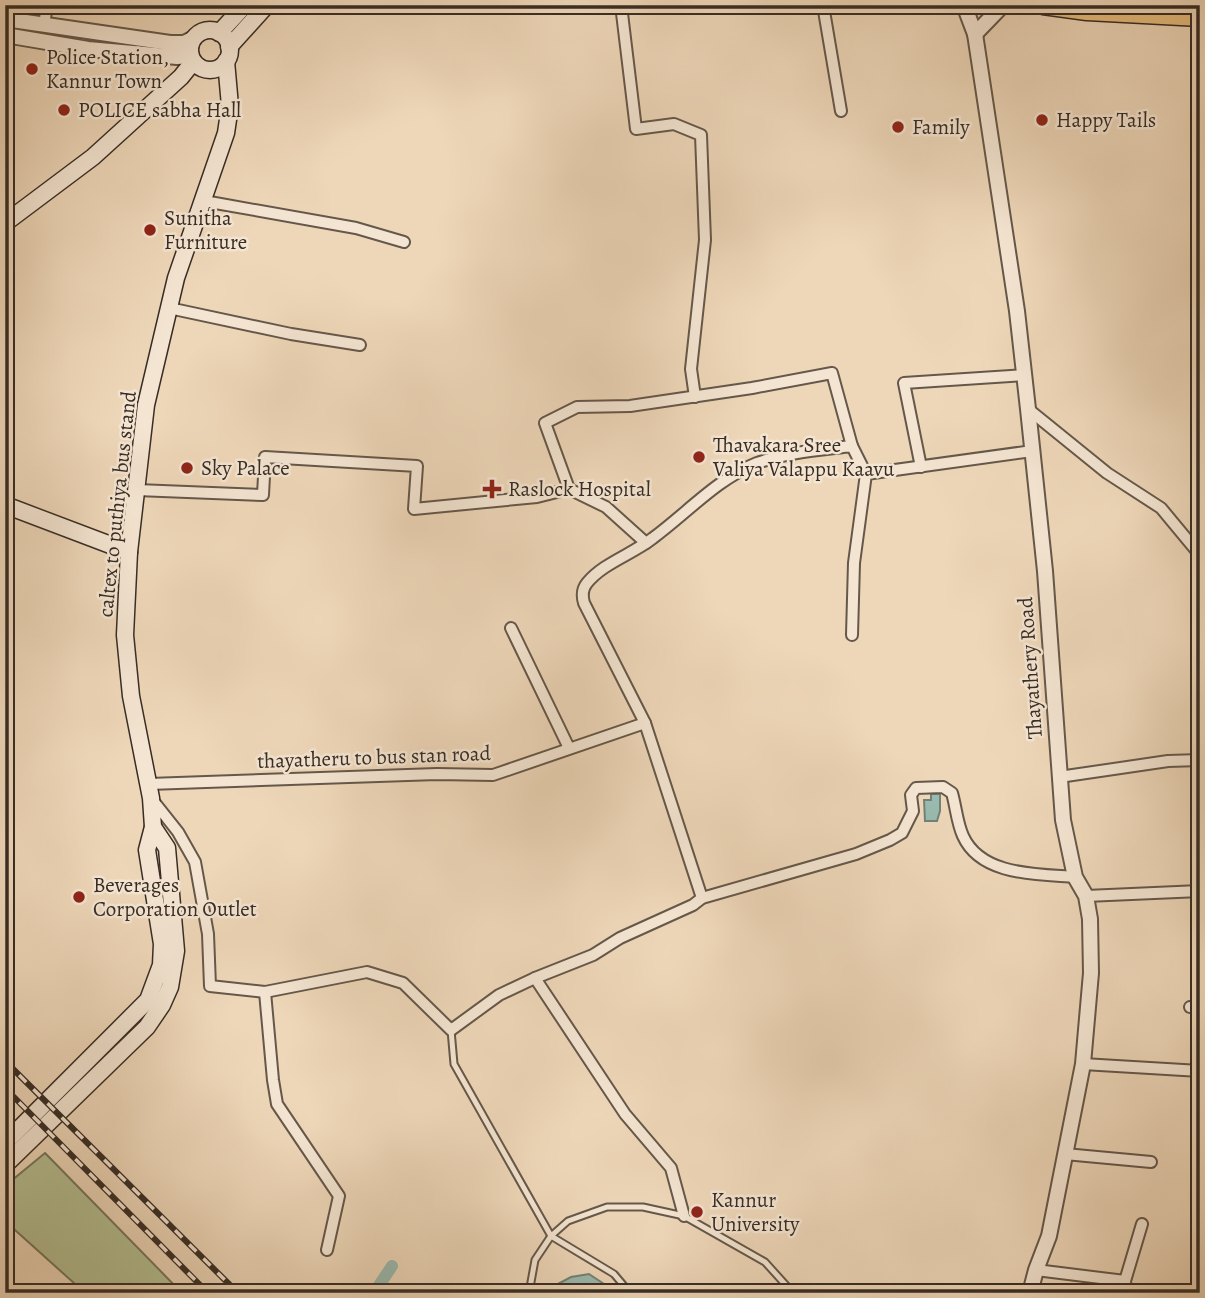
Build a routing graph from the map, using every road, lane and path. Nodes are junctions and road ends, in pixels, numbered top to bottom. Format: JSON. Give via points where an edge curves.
{"nodes":[{"id":1,"x":47,"y":5,"type":"edge"},
{"id":2,"x":245,"y":5,"type":"edge"},
{"id":3,"x":267,"y":5,"type":"edge"},
{"id":4,"x":621,"y":5,"type":"edge"},
{"id":5,"x":822,"y":5,"type":"edge"},
{"id":6,"x":964,"y":5,"type":"edge"},
{"id":7,"x":1003,"y":5,"type":"edge"},
{"id":8,"x":1042,"y":5,"type":"edge"},
{"id":9,"x":1200,"y":17,"type":"edge"},
{"id":10,"x":5,"y":19,"type":"edge"},
{"id":11,"x":44,"y":25,"type":"junction"},
{"id":12,"x":219,"y":33,"type":"junction"},
{"id":13,"x":975,"y":34,"type":"junction"},
{"id":14,"x":5,"y":35,"type":"edge"},
{"id":15,"x":194,"y":38,"type":"junction"},
{"id":16,"x":228,"y":54,"type":"junction"},
{"id":17,"x":192,"y":59,"type":"junction"},
{"id":18,"x":841,"y":111,"type":"dead end"},
{"id":19,"x":204,"y":201,"type":"junction"},
{"id":20,"x":5,"y":223,"type":"edge"},
{"id":21,"x":404,"y":242,"type":"dead end"},
{"id":22,"x":169,"y":308,"type":"junction"},
{"id":23,"x":360,"y":345,"type":"dead end"},
{"id":24,"x":1024,"y":375,"type":"junction"},
{"id":25,"x":695,"y":397,"type":"junction"},
{"id":26,"x":1028,"y":409,"type":"junction"},
{"id":27,"x":852,"y":446,"type":"junction"},
{"id":28,"x":1032,"y":451,"type":"junction"},
{"id":29,"x":921,"y":467,"type":"junction"},
{"id":30,"x":866,"y":474,"type":"junction"},
{"id":31,"x":569,"y":489,"type":"junction"},
{"id":32,"x":137,"y":490,"type":"junction"},
{"id":33,"x":5,"y":506,"type":"edge"},
{"id":34,"x":646,"y":543,"type":"junction"},
{"id":35,"x":129,"y":552,"type":"junction"},
{"id":36,"x":1200,"y":555,"type":"edge"},
{"id":37,"x":511,"y":628,"type":"dead end"},
{"id":38,"x":852,"y":635,"type":"dead end"},
{"id":39,"x":645,"y":723,"type":"junction"},
{"id":40,"x":569,"y":748,"type":"junction"},
{"id":41,"x":1200,"y":760,"type":"edge"},
{"id":42,"x":1059,"y":777,"type":"junction"},
{"id":43,"x":150,"y":791,"type":"junction"},
{"id":44,"x":153,"y":827,"type":"junction"},
{"id":45,"x":1075,"y":877,"type":"junction"},
{"id":46,"x":1200,"y":891,"type":"edge"},
{"id":47,"x":1086,"y":896,"type":"junction"},
{"id":48,"x":702,"y":898,"type":"junction"},
{"id":49,"x":535,"y":978,"type":"junction"},
{"id":50,"x":265,"y":992,"type":"junction"},
{"id":51,"x":451,"y":1030,"type":"junction"},
{"id":52,"x":1083,"y":1064,"type":"junction"},
{"id":53,"x":1200,"y":1071,"type":"edge"},
{"id":54,"x":5,"y":1143,"type":"edge"},
{"id":55,"x":1065,"y":1154,"type":"junction"},
{"id":56,"x":1151,"y":1162,"type":"dead end"},
{"id":57,"x":5,"y":1165,"type":"edge"},
{"id":58,"x":684,"y":1216,"type":"junction"},
{"id":59,"x":1142,"y":1224,"type":"dead end"},
{"id":60,"x":551,"y":1236,"type":"junction"},
{"id":61,"x":327,"y":1250,"type":"dead end"},
{"id":62,"x":1036,"y":1270,"type":"junction"},
{"id":63,"x":1126,"y":1287,"type":"edge"},
{"id":64,"x":529,"y":1293,"type":"edge"},
{"id":65,"x":630,"y":1293,"type":"edge"},
{"id":66,"x":793,"y":1293,"type":"edge"},
{"id":67,"x":1030,"y":1293,"type":"edge"}],
"edges":[{"from":1,"to":11,"type":"street"},
{"from":2,"to":12,"type":"main road"},
{"from":3,"to":16,"type":"main road"},
{"from":4,"to":25,"type":"street","via":[[636,129],[674,124],[701,135],[705,240],[691,369]]},
{"from":5,"to":18,"type":"street"},
{"from":6,"to":13,"type":"street","name":"Thayathery Road"},
{"from":7,"to":13,"type":"street"},
{"from":8,"to":9,"type":"highway"},
{"from":10,"to":11,"type":"street"},
{"from":11,"to":15,"type":"street","via":[[170,43]]},
{"from":12,"to":15,"type":"main road","via":[[206,31]]},
{"from":12,"to":16,"type":"main road"},
{"from":13,"to":24,"type":"street","name":"Thayathery Road"},
{"from":14,"to":17,"type":"street"},
{"from":15,"to":17,"type":"main road"},
{"from":16,"to":17,"type":"main road","via":[[213,70],[202,69]]},
{"from":16,"to":19,"type":"main road","name":"caltex to puthiya bus stand","via":[[226,133]]},
{"from":17,"to":20,"type":"main road","via":[[180,77],[93,157]]},
{"from":19,"to":21,"type":"street","via":[[356,228]]},
{"from":19,"to":22,"type":"main road","name":"caltex to puthiya bus stand"},
{"from":22,"to":23,"type":"street"},
{"from":22,"to":32,"type":"main road","name":"caltex to puthiya bus stand","via":[[146,405]]},
{"from":24,"to":26,"type":"street","name":"Thayathery Road"},
{"from":24,"to":29,"type":"street","via":[[904,383]]},
{"from":25,"to":27,"type":"street","via":[[832,373]]},
{"from":25,"to":31,"type":"street","via":[[577,407],[545,423]]},
{"from":26,"to":28,"type":"street","name":"Thayathery Road"},
{"from":26,"to":36,"type":"street","via":[[1107,473],[1161,508]]},
{"from":27,"to":30,"type":"street"},
{"from":27,"to":34,"type":"street","via":[[794,453],[757,464],[724,481]]},
{"from":28,"to":29,"type":"street"},
{"from":28,"to":42,"type":"street","name":"Thayathery Road"},
{"from":29,"to":30,"type":"street"},
{"from":30,"to":38,"type":"street","via":[[854,563]]},
{"from":31,"to":32,"type":"street","via":[[537,497],[414,509],[417,466],[265,457],[263,495]]},
{"from":31,"to":34,"type":"street","via":[[606,507]]},
{"from":32,"to":35,"type":"main road","name":"caltex to puthiya bus stand"},
{"from":33,"to":35,"type":"main road"},
{"from":34,"to":39,"type":"street","via":[[592,578],[582,596]]},
{"from":35,"to":43,"type":"main road","name":"caltex to puthiya bus stand","via":[[127,662]]},
{"from":37,"to":40,"type":"street"},
{"from":39,"to":40,"type":"street","name":"thayatheru to bus stan road"},
{"from":39,"to":48,"type":"street"},
{"from":40,"to":43,"type":"street","name":"thayatheru to bus stan road","via":[[493,775],[437,774]]},
{"from":41,"to":42,"type":"street"},
{"from":42,"to":45,"type":"street","name":"Thayathery Road"},
{"from":43,"to":44,"type":"main road","name":"caltex to puthiya bus stand"},
{"from":43,"to":50,"type":"street","via":[[195,862],[208,934],[210,986]]},
{"from":44,"to":54,"type":"main road","name":"caltex to puthiya bus stand","via":[[147,850],[162,944],[158,976],[148,1000]]},
{"from":44,"to":57,"type":"main road","via":[[167,848],[176,951],[170,987],[147,1027]]},
{"from":45,"to":47,"type":"street","name":"Thayathery Road"},
{"from":45,"to":48,"type":"street","via":[[992,865],[973,852],[963,837],[952,793],[943,787],[921,787],[911,795],[912,811],[902,833],[890,840]]},
{"from":46,"to":47,"type":"street"},
{"from":47,"to":52,"type":"street","name":"Thayathery Road","via":[[1091,974]]},
{"from":48,"to":49,"type":"street","via":[[593,955]]},
{"from":49,"to":51,"type":"street","via":[[499,995]]},
{"from":49,"to":58,"type":"street","via":[[625,1114],[671,1168]]},
{"from":50,"to":51,"type":"street","via":[[367,972],[403,982]]},
{"from":50,"to":61,"type":"street","via":[[278,1104],[338,1196]]},
{"from":51,"to":60,"type":"lane","via":[[454,1064]]},
{"from":52,"to":53,"type":"street"},
{"from":52,"to":55,"type":"street","name":"Thayathery Road"},
{"from":55,"to":56,"type":"street"},
{"from":55,"to":62,"type":"street","name":"Thayathery Road","via":[[1049,1236]]},
{"from":58,"to":60,"type":"lane","via":[[643,1206],[607,1207],[568,1221]]},
{"from":58,"to":66,"type":"lane","via":[[765,1262]]},
{"from":59,"to":63,"type":"street"},
{"from":60,"to":64,"type":"lane","via":[[535,1260]]},
{"from":60,"to":65,"type":"lane","via":[[614,1274]]},
{"from":62,"to":63,"type":"street"},
{"from":62,"to":67,"type":"street","name":"Thayathery Road"}]}
